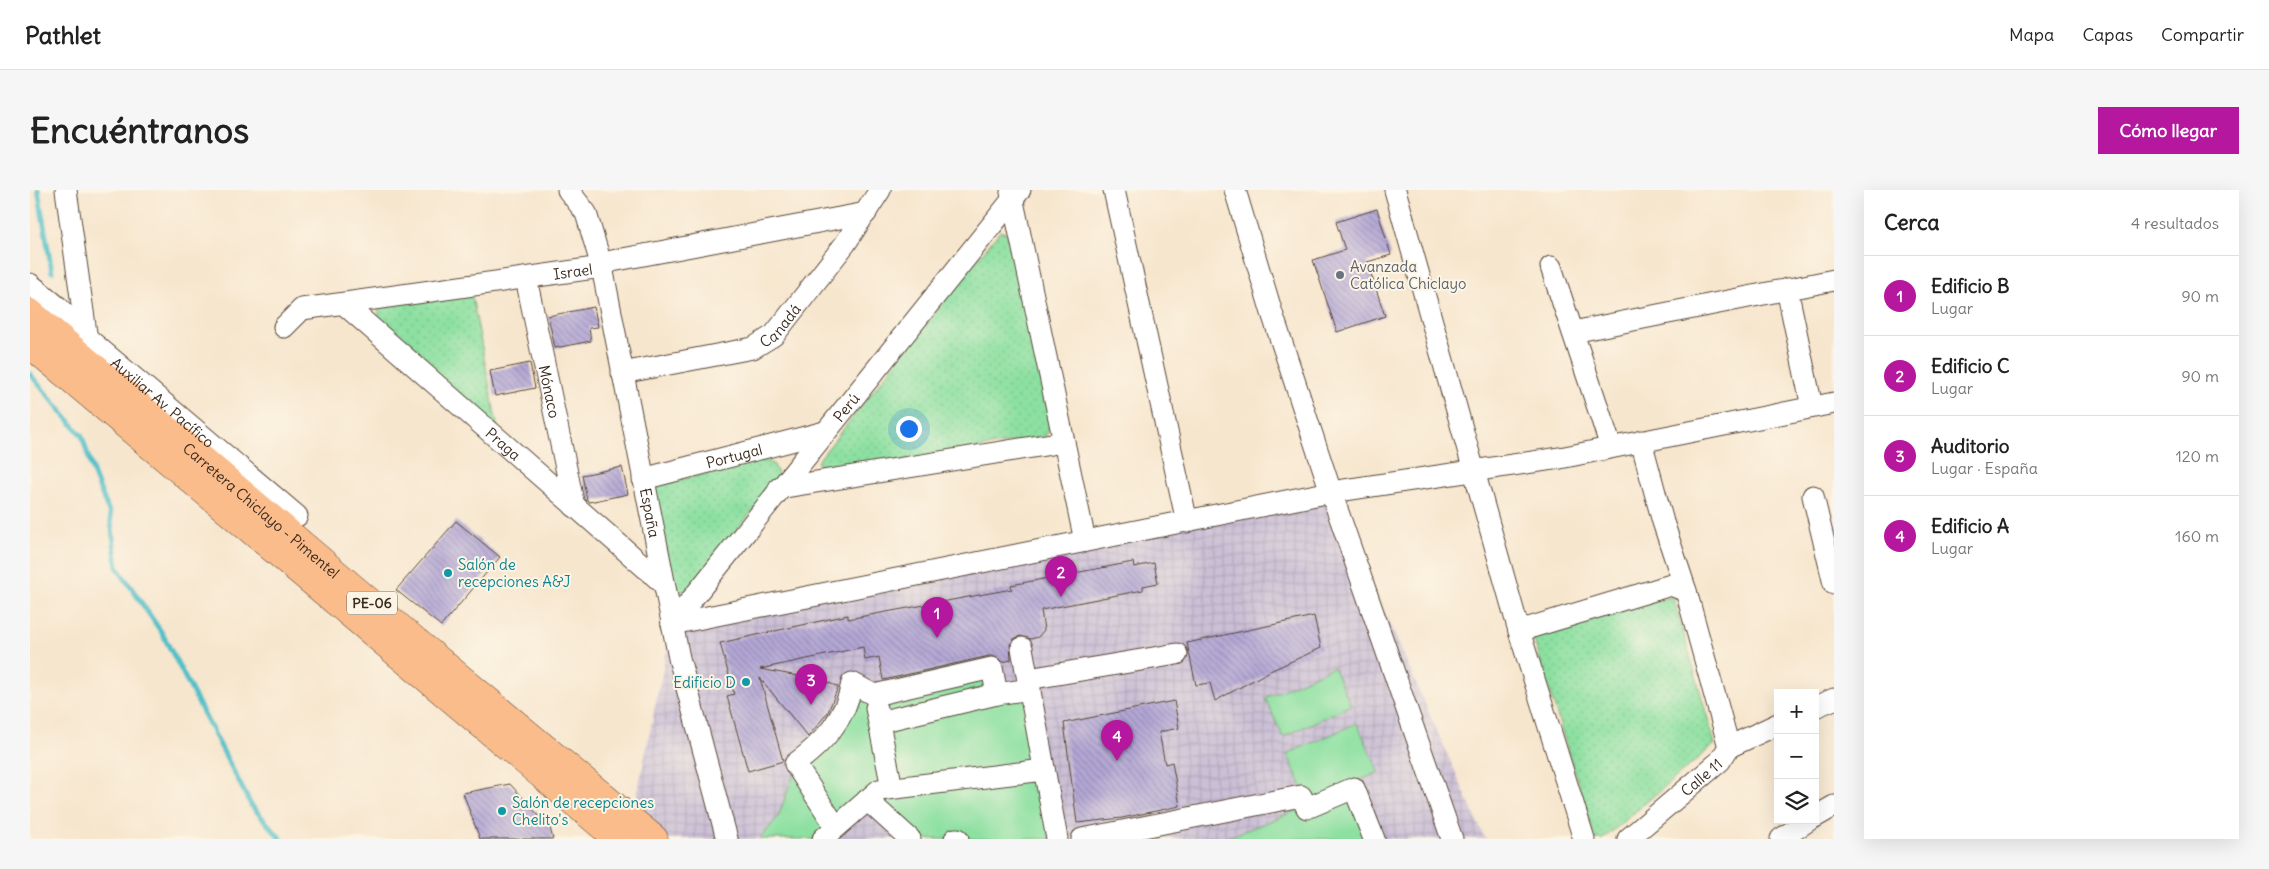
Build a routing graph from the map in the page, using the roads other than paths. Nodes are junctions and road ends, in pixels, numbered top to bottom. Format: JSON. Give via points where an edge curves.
{"nodes":[{"id":1,"x":66,"y":190,"type":"edge"},
{"id":2,"x":568,"y":190,"type":"edge"},
{"id":3,"x":880,"y":190,"type":"edge"},
{"id":4,"x":1114,"y":190,"type":"edge"},
{"id":5,"x":1235,"y":190,"type":"edge"},
{"id":6,"x":1395,"y":190,"type":"edge"},
{"id":7,"x":1014,"y":193,"type":"edge"},
{"id":8,"x":866,"y":213,"type":"junction"},
{"id":9,"x":602,"y":267,"type":"junction"},
{"id":10,"x":1551,"y":267,"type":"dead end"},
{"id":11,"x":526,"y":278,"type":"junction"},
{"id":12,"x":1834,"y":280,"type":"edge"},
{"id":13,"x":30,"y":284,"type":"edge"},
{"id":14,"x":1787,"y":290,"type":"junction"},
{"id":15,"x":344,"y":304,"type":"junction"},
{"id":16,"x":30,"y":313,"type":"edge"},
{"id":17,"x":284,"y":327,"type":"dead end"},
{"id":18,"x":1573,"y":332,"type":"junction"},
{"id":19,"x":86,"y":337,"type":"junction"},
{"id":20,"x":30,"y":344,"type":"edge"},
{"id":21,"x":91,"y":366,"type":"junction"},
{"id":22,"x":622,"y":374,"type":"junction"},
{"id":23,"x":1834,"y":403,"type":"edge"},
{"id":24,"x":1812,"y":407,"type":"junction"},
{"id":25,"x":825,"y":432,"type":"junction"},
{"id":26,"x":1641,"y":441,"type":"junction"},
{"id":27,"x":1064,"y":442,"type":"junction"},
{"id":28,"x":1611,"y":447,"type":"junction"},
{"id":29,"x":1475,"y":471,"type":"junction"},
{"id":30,"x":643,"y":479,"type":"junction"},
{"id":31,"x":779,"y":488,"type":"junction"},
{"id":32,"x":1331,"y":492,"type":"junction"},
{"id":33,"x":1813,"y":496,"type":"dead end"},
{"id":34,"x":574,"y":506,"type":"junction"},
{"id":35,"x":297,"y":516,"type":"joint"},
{"id":36,"x":1187,"y":522,"type":"junction"},
{"id":37,"x":1084,"y":542,"type":"junction"},
{"id":38,"x":1833,"y":575,"type":"edge"},
{"id":39,"x":664,"y":584,"type":"junction"},
{"id":40,"x":1686,"y":591,"type":"junction"},
{"id":41,"x":672,"y":624,"type":"junction"},
{"id":42,"x":401,"y":628,"type":"junction"},
{"id":43,"x":1519,"y":631,"type":"junction"},
{"id":44,"x":1022,"y":648,"type":"dead end"},
{"id":45,"x":1177,"y":654,"type":"dead end"},
{"id":46,"x":924,"y":684,"type":"junction"},
{"id":47,"x":1029,"y":684,"type":"junction"},
{"id":48,"x":874,"y":694,"type":"junction"},
{"id":49,"x":998,"y":694,"type":"junction"},
{"id":50,"x":1834,"y":699,"type":"edge"},
{"id":51,"x":1819,"y":705,"type":"edge"},
{"id":52,"x":931,"y":710,"type":"junction"},
{"id":53,"x":879,"y":722,"type":"junction"},
{"id":54,"x":1774,"y":726,"type":"edge"},
{"id":55,"x":1729,"y":747,"type":"junction"},
{"id":56,"x":1044,"y":770,"type":"junction"},
{"id":57,"x":892,"y":788,"type":"junction"},
{"id":58,"x":867,"y":800,"type":"junction"},
{"id":59,"x":1834,"y":806,"type":"edge"},
{"id":60,"x":1819,"y":815,"type":"edge"},
{"id":61,"x":1803,"y":824,"type":"edge"},
{"id":62,"x":830,"y":833,"type":"edge"},
{"id":63,"x":1118,"y":836,"type":"edge"},
{"id":64,"x":618,"y":839,"type":"edge"},
{"id":65,"x":654,"y":839,"type":"edge"},
{"id":66,"x":727,"y":839,"type":"edge"},
{"id":67,"x":910,"y":839,"type":"edge"},
{"id":68,"x":1057,"y":839,"type":"edge"},
{"id":69,"x":1082,"y":839,"type":"edge"},
{"id":70,"x":1374,"y":839,"type":"edge"},
{"id":71,"x":1452,"y":839,"type":"edge"},
{"id":72,"x":1584,"y":839,"type":"edge"},
{"id":73,"x":1628,"y":839,"type":"edge"},
{"id":74,"x":1781,"y":839,"type":"edge"}],
"edges":[{"from":1,"to":19,"type":"street"},
{"from":2,"to":9,"type":"street","name":"España","via":[[586,213]]},
{"from":3,"to":8,"type":"street","name":"Canadá"},
{"from":4,"to":36,"type":"street"},
{"from":5,"to":32,"type":"street"},
{"from":6,"to":29,"type":"street"},
{"from":7,"to":25,"type":"street","name":"Perú"},
{"from":7,"to":27,"type":"street"},
{"from":8,"to":9,"type":"street","name":"Israel","via":[[612,261]]},
{"from":8,"to":22,"type":"street","name":"Canadá","via":[[774,335],[753,348]]},
{"from":9,"to":11,"type":"street","name":"Israel"},
{"from":9,"to":22,"type":"street","name":"España"},
{"from":10,"to":18,"type":"street"},
{"from":11,"to":15,"type":"street","name":"Israel"},
{"from":11,"to":34,"type":"street","name":"Mónaco"},
{"from":12,"to":14,"type":"street"},
{"from":13,"to":19,"type":"street","name":"Auxiliar Av. Pacífico","via":[[58,307]]},
{"from":14,"to":18,"type":"street"},
{"from":14,"to":24,"type":"street"},
{"from":15,"to":17,"type":"street","name":"Israel","via":[[302,309]]},
{"from":15,"to":34,"type":"street","name":"Praga"},
{"from":16,"to":21,"type":"main road","name":"Carretera Chiclayo - Pimentel","number":"PE-06"},
{"from":18,"to":28,"type":"street"},
{"from":19,"to":21,"type":"street"},
{"from":19,"to":35,"type":"street","name":"Auxiliar Av. Pacífico"},
{"from":20,"to":64,"type":"main road","name":"Carretera Chiclayo - Pimentel","number":"PE-06"},
{"from":21,"to":42,"type":"main road","name":"Carretera Chiclayo - Pimentel","number":"PE-06"},
{"from":22,"to":30,"type":"street","name":"España"},
{"from":23,"to":24,"type":"street"},
{"from":24,"to":26,"type":"street"},
{"from":25,"to":30,"type":"street","name":"Portugal"},
{"from":25,"to":31,"type":"street","name":"Perú"},
{"from":26,"to":28,"type":"street"},
{"from":26,"to":40,"type":"street"},
{"from":27,"to":31,"type":"street"},
{"from":27,"to":37,"type":"street"},
{"from":28,"to":29,"type":"street"},
{"from":29,"to":32,"type":"street"},
{"from":29,"to":43,"type":"street"},
{"from":30,"to":39,"type":"street","name":"España"},
{"from":31,"to":41,"type":"street","name":"Perú"},
{"from":32,"to":36,"type":"street"},
{"from":32,"to":71,"type":"street"},
{"from":33,"to":38,"type":"street"},
{"from":34,"to":39,"type":"street","name":"Praga"},
{"from":35,"to":42,"type":"main road"},
{"from":36,"to":37,"type":"street"},
{"from":37,"to":41,"type":"street"},
{"from":39,"to":41,"type":"street","name":"España"},
{"from":40,"to":43,"type":"street","via":[[1671,585]]},
{"from":40,"to":55,"type":"street"},
{"from":41,"to":66,"type":"street","name":"España","via":[[678,658]]},
{"from":42,"to":65,"type":"main road","name":"Carretera Chiclayo - Pimentel","number":"PE-06"},
{"from":43,"to":72,"type":"street"},
{"from":44,"to":47,"type":"street"},
{"from":45,"to":47,"type":"street"},
{"from":46,"to":48,"type":"street"},
{"from":46,"to":49,"type":"street","via":[[992,668]]},
{"from":46,"to":52,"type":"street"},
{"from":47,"to":49,"type":"street"},
{"from":47,"to":56,"type":"street"},
{"from":48,"to":53,"type":"street"},
{"from":48,"to":62,"type":"street","via":[[852,683],[835,727],[814,750],[795,764]]},
{"from":49,"to":52,"type":"street"},
{"from":50,"to":51,"type":"street"},
{"from":52,"to":53,"type":"street"},
{"from":53,"to":57,"type":"street"},
{"from":54,"to":55,"type":"street","name":"Calle 11"},
{"from":55,"to":73,"type":"street","name":"Calle 11","via":[[1720,762]]},
{"from":56,"to":57,"type":"street"},
{"from":56,"to":68,"type":"street"},
{"from":57,"to":58,"type":"street","via":[[879,790]]},
{"from":58,"to":62,"type":"street"},
{"from":58,"to":67,"type":"street"},
{"from":59,"to":60,"type":"street"},
{"from":61,"to":74,"type":"street"},
{"from":63,"to":69,"type":"street"},
{"from":63,"to":70,"type":"street","via":[[1301,796],[1307,808],[1354,788]]}]}
